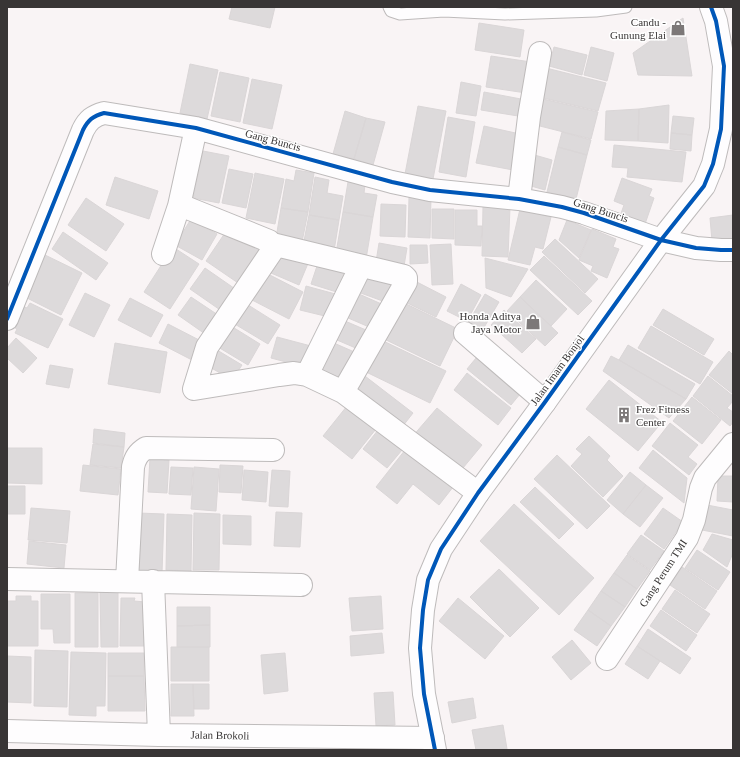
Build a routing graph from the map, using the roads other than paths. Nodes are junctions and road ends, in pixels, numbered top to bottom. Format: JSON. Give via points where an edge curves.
{"nodes":[{"id":1,"x":389,"y":7,"type":"edge"},
{"id":2,"x":626,"y":7,"type":"edge"},
{"id":3,"x":711,"y":7,"type":"edge"},
{"id":4,"x":540,"y":53,"type":"dead end"},
{"id":5,"x":196,"y":128,"type":"junction"},
{"id":6,"x":519,"y":199,"type":"junction"},
{"id":7,"x":179,"y":206,"type":"junction"},
{"id":8,"x":661,"y":240,"type":"junction"},
{"id":9,"x":272,"y":244,"type":"junction"},
{"id":10,"x":733,"y":250,"type":"edge"},
{"id":11,"x":163,"y":254,"type":"dead end"},
{"id":12,"x":361,"y":266,"type":"junction"},
{"id":13,"x":7,"y":319,"type":"edge"},
{"id":14,"x":465,"y":333,"type":"dead end"},
{"id":15,"x":307,"y":375,"type":"junction"},
{"id":16,"x":343,"y":392,"type":"junction"},
{"id":17,"x":545,"y":402,"type":"junction"},
{"id":18,"x":733,"y":444,"type":"edge"},
{"id":19,"x":273,"y":450,"type":"dead end"},
{"id":20,"x":478,"y":493,"type":"junction"},
{"id":21,"x":7,"y":579,"type":"edge"},
{"id":22,"x":127,"y":581,"type":"junction"},
{"id":23,"x":153,"y":581,"type":"junction"},
{"id":24,"x":301,"y":585,"type":"dead end"},
{"id":25,"x":607,"y":659,"type":"dead end"},
{"id":26,"x":7,"y":731,"type":"edge"},
{"id":27,"x":159,"y":735,"type":"junction"},
{"id":28,"x":45,"y":741,"type":"edge"},
{"id":29,"x":434,"y":744,"type":"edge"}],
"edges":[{"from":1,"to":2,"type":"lane","via":[[391,11],[400,14],[505,14],[596,11]]},
{"from":3,"to":8,"type":"street","name":"Jalan Imam Bonjol","via":[[724,66],[721,129],[714,164],[704,186]]},
{"from":4,"to":6,"type":"street"},
{"from":5,"to":6,"type":"street","name":"Gang Buncis","via":[[392,182],[430,190]]},
{"from":5,"to":7,"type":"street"},
{"from":5,"to":13,"type":"street","name":"Gang Buncis","via":[[104,113],[88,121],[82,130]]},
{"from":6,"to":8,"type":"street","name":"Gang Buncis","via":[[584,213]]},
{"from":7,"to":9,"type":"street"},
{"from":7,"to":11,"type":"street"},
{"from":8,"to":10,"type":"street","name":"Gang Buncis","via":[[696,248]]},
{"from":8,"to":17,"type":"street","name":"Jalan Imam Bonjol"},
{"from":9,"to":12,"type":"street"},
{"from":9,"to":15,"type":"street","via":[[272,251],[208,347],[194,389],[294,373]]},
{"from":12,"to":15,"type":"street"},
{"from":12,"to":16,"type":"street","via":[[404,276],[406,282]]},
{"from":14,"to":17,"type":"street"},
{"from":15,"to":16,"type":"street"},
{"from":16,"to":20,"type":"street"},
{"from":17,"to":20,"type":"street","name":"Jalan Imam Bonjol"},
{"from":18,"to":25,"type":"street","name":"Gang Perum TMI","via":[[700,488],[694,520],[687,538]]},
{"from":19,"to":22,"type":"street","via":[[146,448],[140,451],[133,467]]},
{"from":20,"to":29,"type":"street","name":"Jalan Imam Bonjol","via":[[441,549],[428,580],[420,648],[424,694]]},
{"from":21,"to":22,"type":"street"},
{"from":22,"to":23,"type":"street"},
{"from":23,"to":24,"type":"street"},
{"from":23,"to":27,"type":"street"},
{"from":26,"to":28,"type":"street","name":"Jalan Brokoli"},
{"from":27,"to":28,"type":"street","name":"Jalan Brokoli"},
{"from":27,"to":29,"type":"street","name":"Jalan Brokoli"}]}
